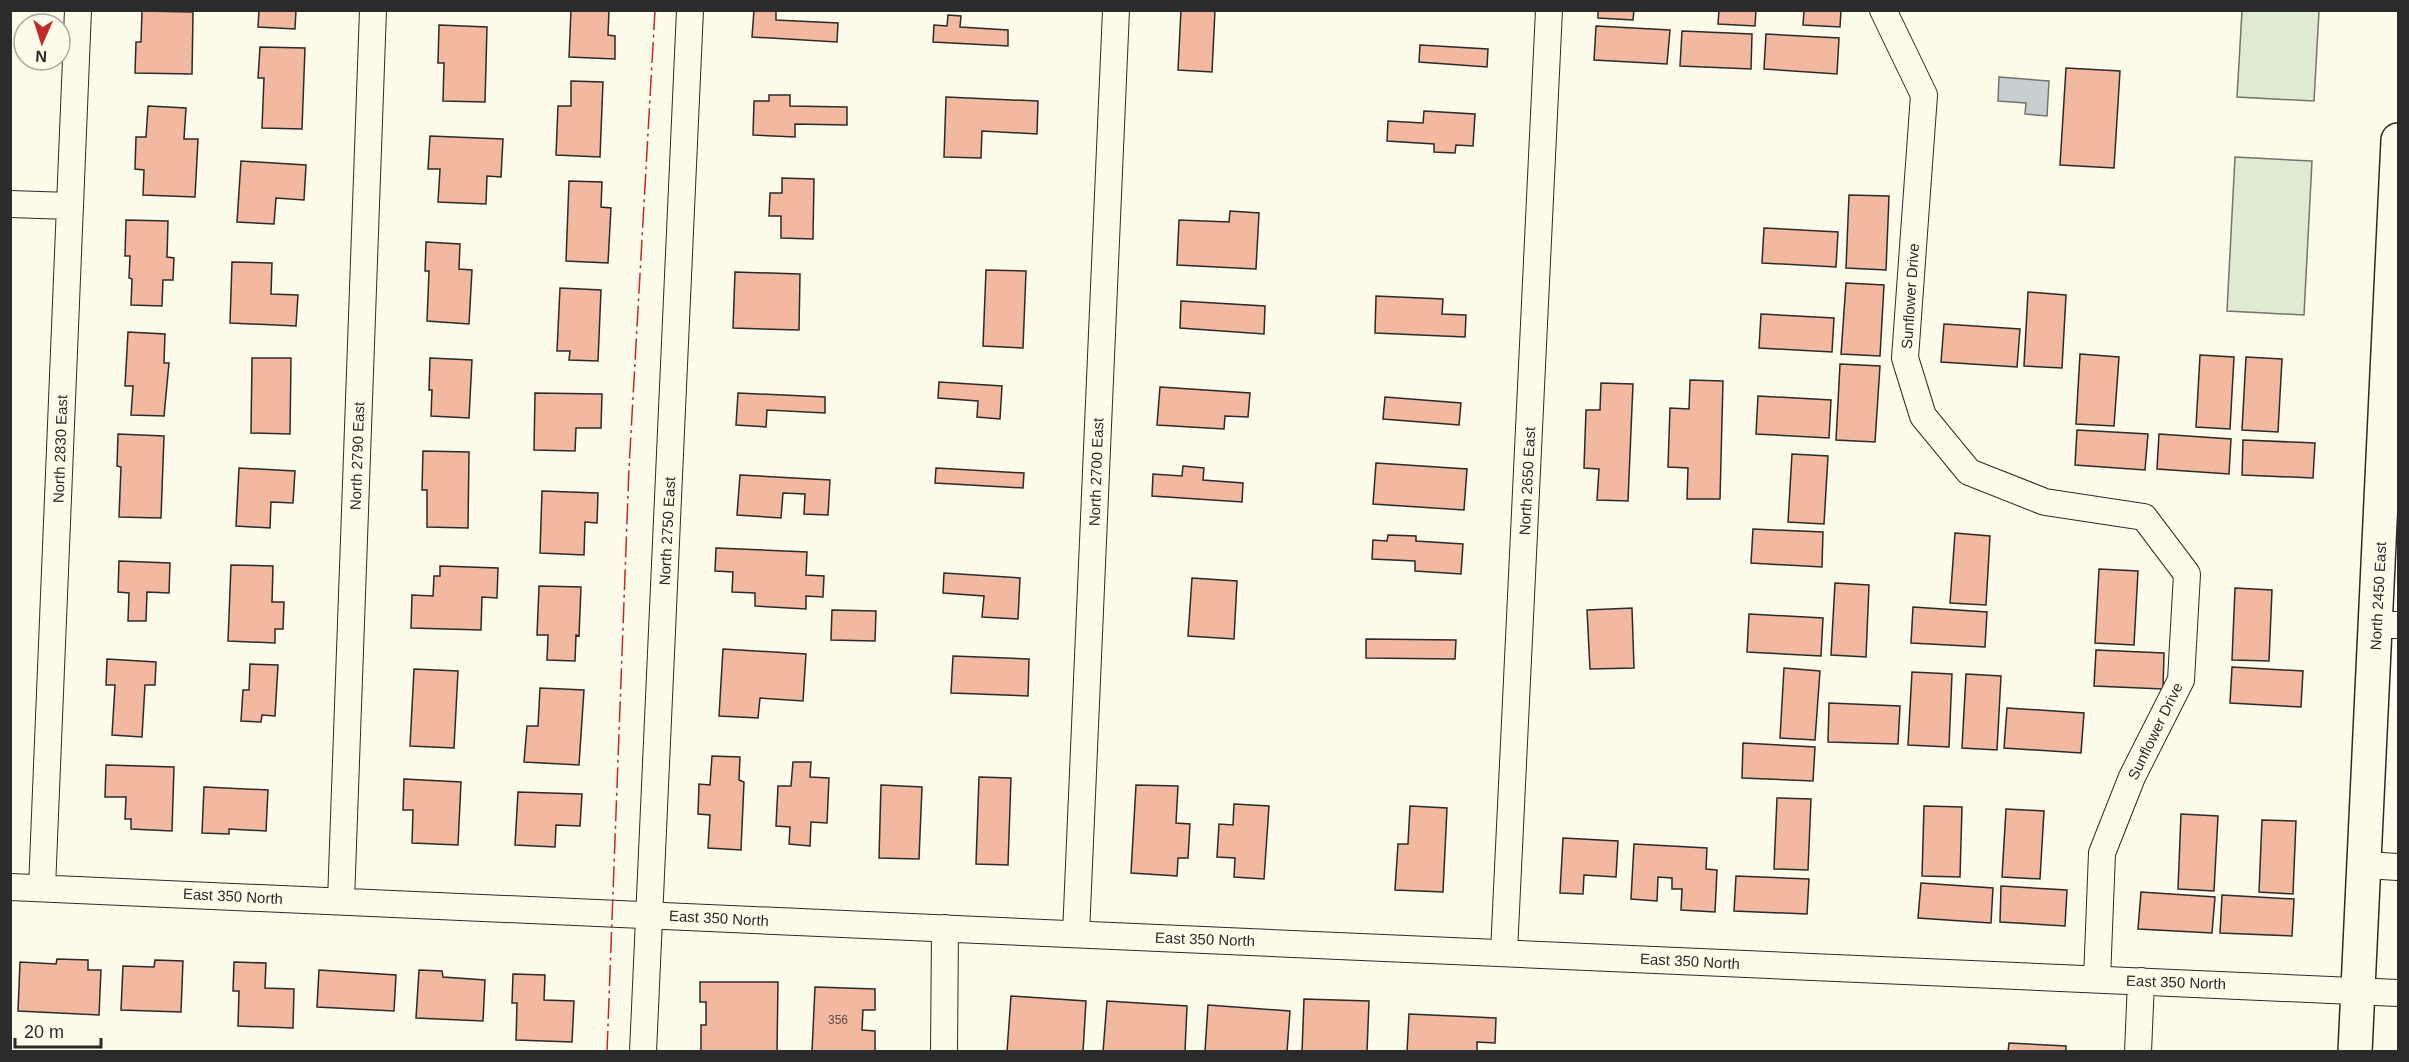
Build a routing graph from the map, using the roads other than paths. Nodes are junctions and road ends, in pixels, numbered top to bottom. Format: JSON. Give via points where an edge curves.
{"nodes":[{"id":1,"x":78,"y":10,"type":"edge"},
{"id":2,"x":373,"y":10,"type":"edge"},
{"id":3,"x":690,"y":10,"type":"edge"},
{"id":4,"x":1116,"y":10,"type":"edge"},
{"id":5,"x":1549,"y":10,"type":"edge"},
{"id":6,"x":1883,"y":10,"type":"edge"},
{"id":7,"x":2398,"y":140,"type":"edge"},
{"id":8,"x":10,"y":204,"type":"edge"},
{"id":9,"x":70,"y":206,"type":"junction"},
{"id":10,"x":2388,"y":625,"type":"edge"},
{"id":11,"x":2365,"y":865,"type":"junction"},
{"id":12,"x":2398,"y":867,"type":"edge"},
{"id":13,"x":10,"y":886,"type":"edge"},
{"id":14,"x":42,"y":888,"type":"junction"},
{"id":15,"x":341,"y":901,"type":"junction"},
{"id":16,"x":649,"y":915,"type":"junction"},
{"id":17,"x":945,"y":928,"type":"junction"},
{"id":18,"x":1076,"y":934,"type":"junction"},
{"id":19,"x":1504,"y":952,"type":"junction"},
{"id":20,"x":2097,"y":979,"type":"junction"},
{"id":21,"x":2141,"y":981,"type":"junction"},
{"id":22,"x":2358,"y":990,"type":"junction"},
{"id":23,"x":2398,"y":993,"type":"edge"},
{"id":24,"x":643,"y":1052,"type":"edge"},
{"id":25,"x":944,"y":1052,"type":"edge"},
{"id":26,"x":2138,"y":1052,"type":"edge"},
{"id":27,"x":2355,"y":1052,"type":"edge"}],
"edges":[{"from":1,"to":9,"type":"street","name":"North 2830 East"},
{"from":2,"to":15,"type":"street","name":"North 2790 East"},
{"from":3,"to":16,"type":"street","name":"North 2750 East"},
{"from":4,"to":18,"type":"street","name":"North 2700 East"},
{"from":5,"to":19,"type":"street","name":"North 2650 East"},
{"from":6,"to":20,"type":"street","name":"Sunflower Drive","via":[[1924,95],[1905,358],[1923,416],[1970,472],[2045,502],[2144,517],[2187,574],[2181,680],[2132,777],[2102,853]]},
{"from":7,"to":10,"type":"street","name":"North 2450 East"},
{"from":8,"to":9,"type":"street"},
{"from":9,"to":14,"type":"street","name":"North 2830 East"},
{"from":10,"to":11,"type":"street","name":"North 2450 East"},
{"from":11,"to":12,"type":"street"},
{"from":11,"to":22,"type":"street","name":"North 2450 East"},
{"from":13,"to":14,"type":"street","name":"East 350 North"},
{"from":14,"to":15,"type":"street","name":"East 350 North"},
{"from":15,"to":16,"type":"street","name":"East 350 North"},
{"from":16,"to":17,"type":"street","name":"East 350 North"},
{"from":16,"to":24,"type":"street","name":"North 2750 East"},
{"from":17,"to":18,"type":"street","name":"East 350 North"},
{"from":17,"to":25,"type":"street"},
{"from":18,"to":19,"type":"street","name":"East 350 North"},
{"from":19,"to":20,"type":"street","name":"East 350 North"},
{"from":20,"to":21,"type":"street","name":"East 350 North"},
{"from":21,"to":22,"type":"street","name":"East 350 North"},
{"from":21,"to":26,"type":"street"},
{"from":22,"to":23,"type":"street","name":"East 350 North"},
{"from":22,"to":27,"type":"street","name":"North 2450 East"}]}
